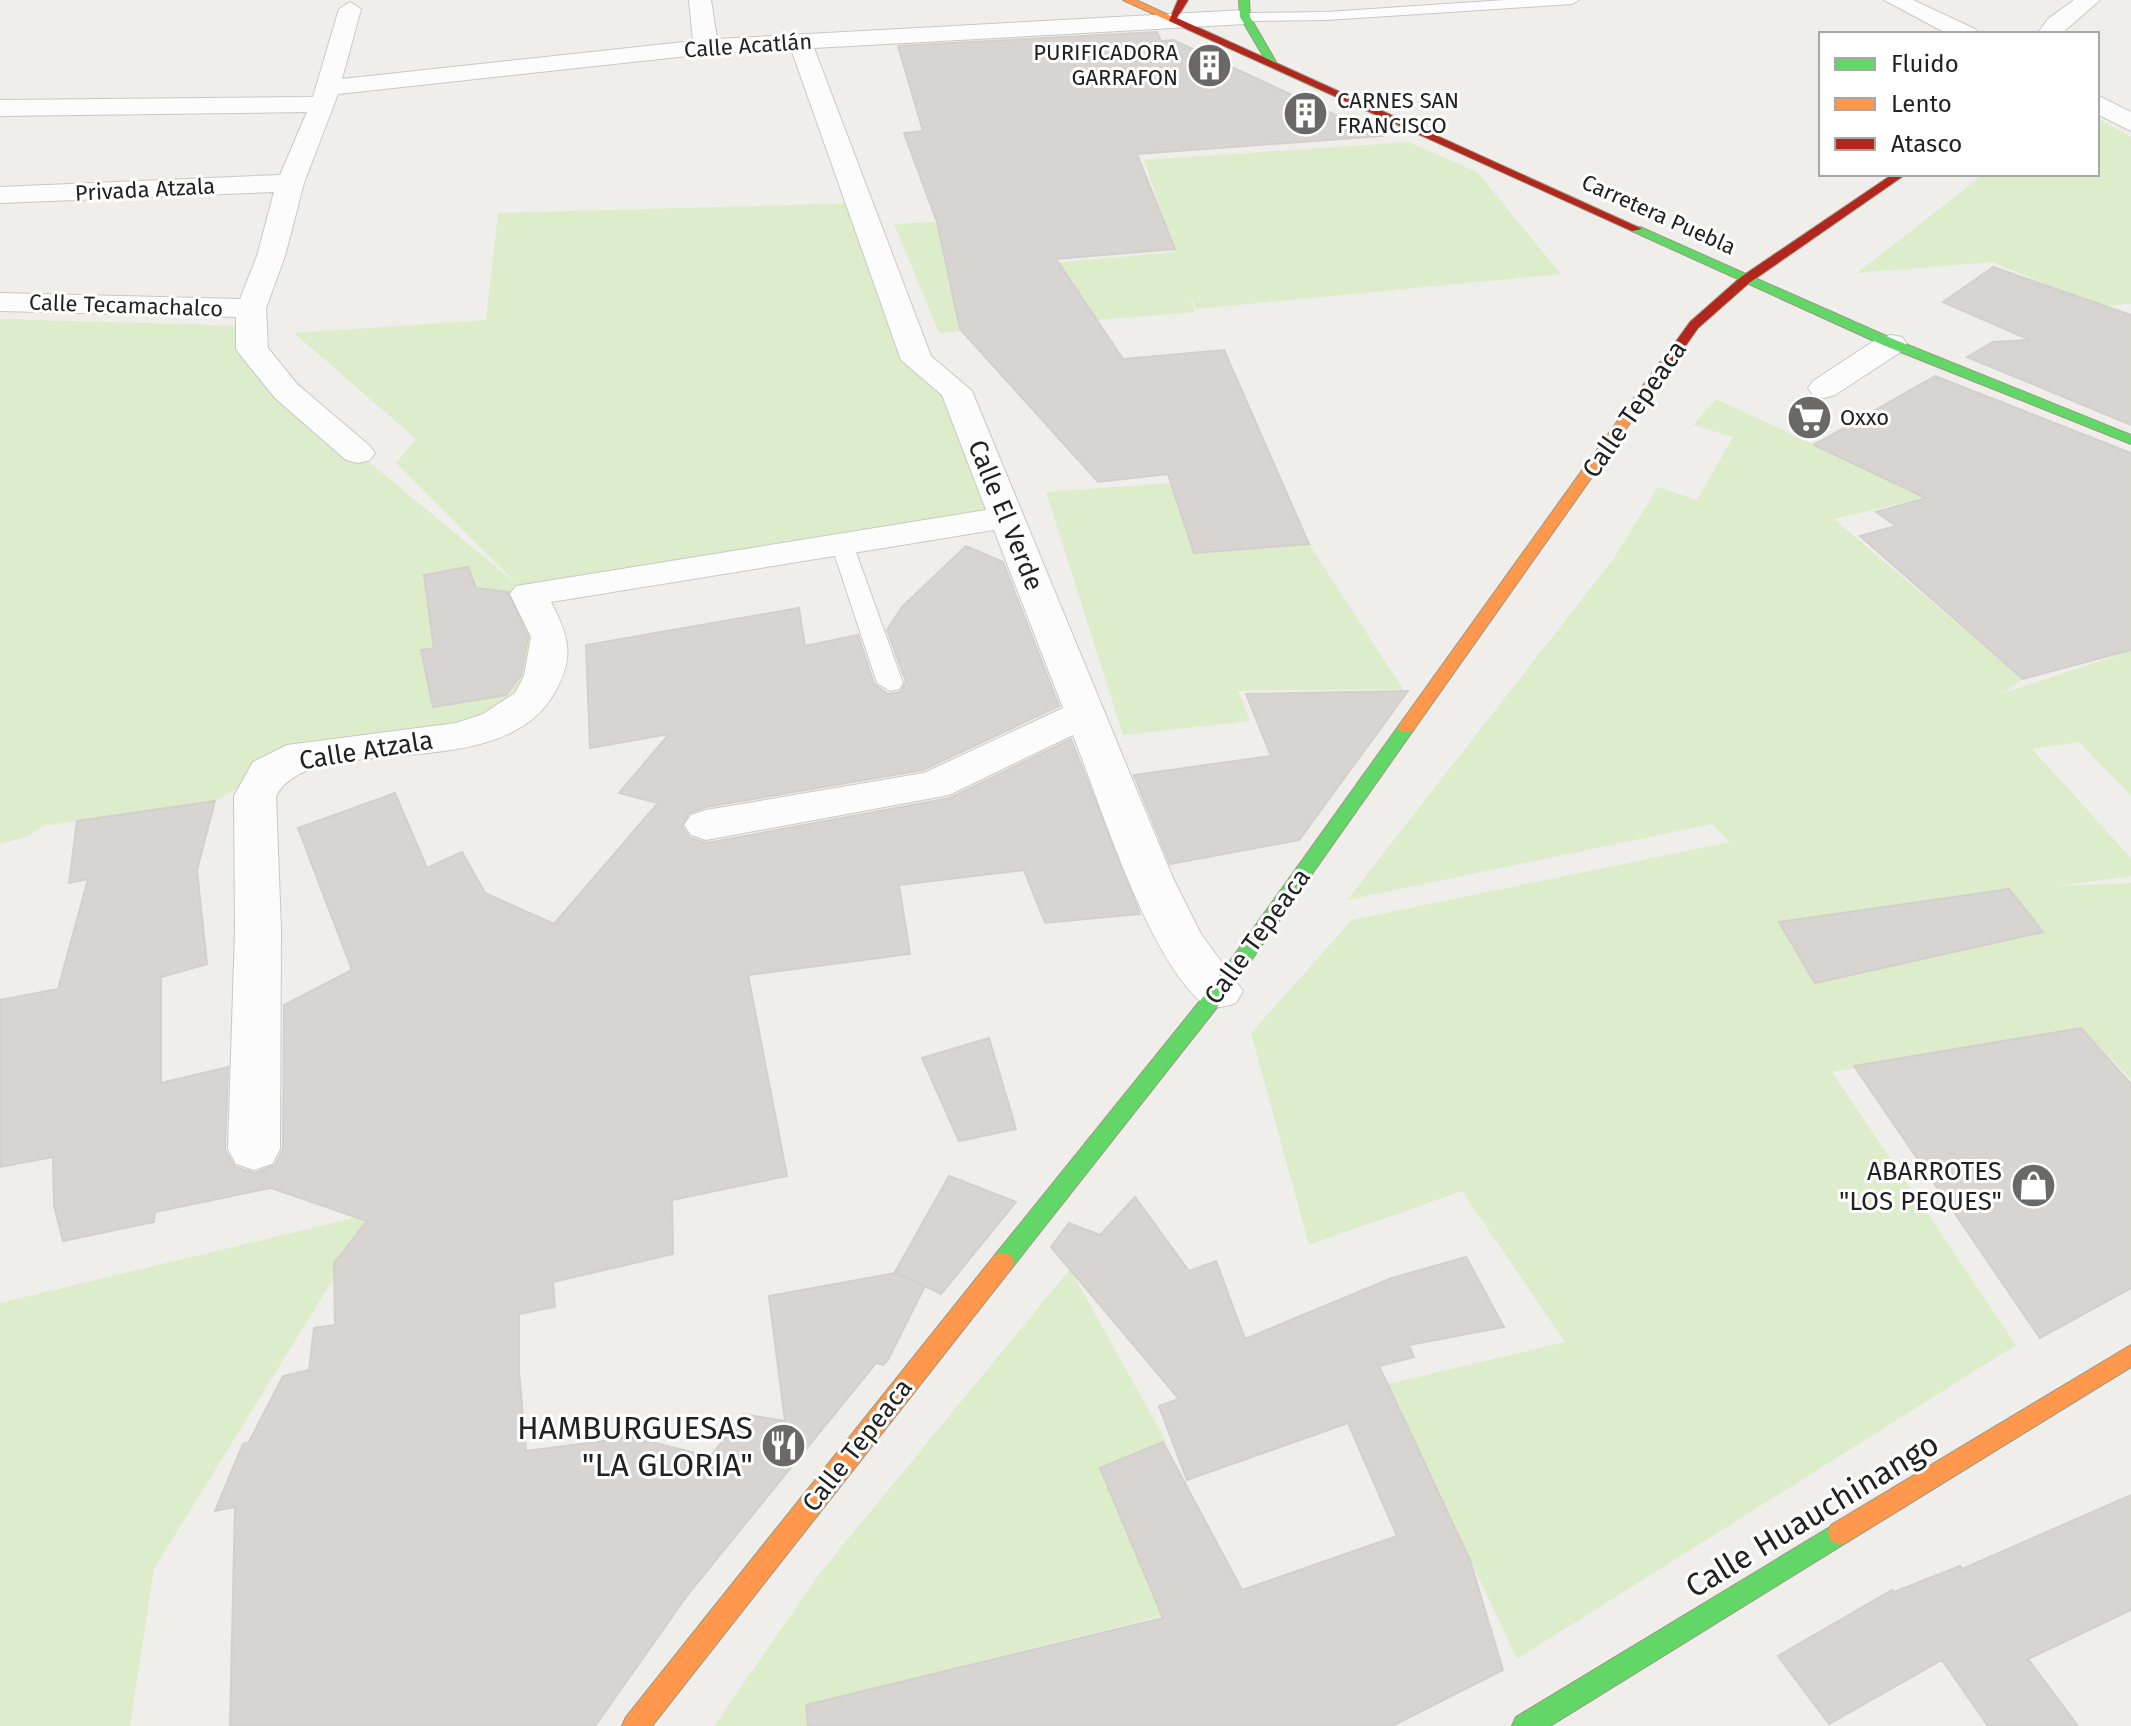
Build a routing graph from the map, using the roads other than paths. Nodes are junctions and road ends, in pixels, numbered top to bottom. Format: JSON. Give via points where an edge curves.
{"nodes":[{"id":1,"x":700,"y":0,"type":"edge"},
{"id":2,"x":1128,"y":0,"type":"edge"},
{"id":3,"x":1572,"y":0,"type":"edge"},
{"id":4,"x":1895,"y":0,"type":"edge"},
{"id":5,"x":2089,"y":0,"type":"edge"},
{"id":6,"x":1244,"y":8,"type":"edge"},
{"id":7,"x":350,"y":9,"type":"dead end"},
{"id":8,"x":1177,"y":10,"type":"edge"},
{"id":9,"x":1963,"y":32,"type":"edge"},
{"id":10,"x":2050,"y":32,"type":"edge"},
{"id":11,"x":800,"y":42,"type":"junction"},
{"id":12,"x":706,"y":47,"type":"junction"},
{"id":13,"x":1271,"y":62,"type":"junction"},
{"id":14,"x":325,"y":96,"type":"junction"},
{"id":15,"x":2099,"y":104,"type":"edge"},
{"id":16,"x":0,"y":108,"type":"edge"},
{"id":17,"x":2131,"y":123,"type":"edge"},
{"id":18,"x":1897,"y":176,"type":"edge"},
{"id":19,"x":290,"y":183,"type":"junction"},
{"id":20,"x":0,"y":195,"type":"edge"},
{"id":21,"x":1745,"y":280,"type":"junction"},
{"id":22,"x":0,"y":302,"type":"edge"},
{"id":23,"x":251,"y":308,"type":"junction"},
{"id":24,"x":1891,"y":344,"type":"junction"},
{"id":25,"x":1824,"y":388,"type":"dead end"},
{"id":26,"x":2131,"y":440,"type":"edge"},
{"id":27,"x":358,"y":453,"type":"dead end"},
{"id":28,"x":1008,"y":517,"type":"junction"},
{"id":29,"x":842,"y":544,"type":"junction"},
{"id":30,"x":890,"y":683,"type":"dead end"},
{"id":31,"x":1085,"y":714,"type":"junction"},
{"id":32,"x":706,"y":825,"type":"dead end"},
{"id":33,"x":1219,"y":991,"type":"junction"},
{"id":34,"x":254,"y":1149,"type":"dead end"},
{"id":35,"x":2131,"y":1355,"type":"edge"},
{"id":36,"x":635,"y":1726,"type":"edge"},
{"id":37,"x":1525,"y":1726,"type":"edge"}],
"edges":[{"from":1,"to":12,"type":"street"},
{"from":2,"to":8,"type":"street","name":"Carretera Puebla"},
{"from":3,"to":6,"type":"lane","via":[[1327,16]]},
{"from":4,"to":9,"type":"street"},
{"from":5,"to":10,"type":"street"},
{"from":6,"to":8,"type":"street","name":"Calle Acatlán"},
{"from":6,"to":13,"type":"street"},
{"from":7,"to":14,"type":"street"},
{"from":8,"to":11,"type":"street","name":"Calle Acatlán"},
{"from":8,"to":13,"type":"street","name":"Carretera Puebla"},
{"from":11,"to":12,"type":"street","name":"Calle Acatlán"},
{"from":11,"to":28,"type":"street","name":"Calle El Verde","via":[[917,360],[956,391]]},
{"from":12,"to":14,"type":"street","name":"Calle Acatlán"},
{"from":13,"to":21,"type":"street","name":"Carretera Puebla"},
{"from":14,"to":16,"type":"street","name":"Calle Acatlán"},
{"from":14,"to":19,"type":"street"},
{"from":15,"to":17,"type":"street"},
{"from":18,"to":21,"type":"street","name":"Calle Tepeaca"},
{"from":19,"to":20,"type":"street","name":"Privada Atzala"},
{"from":19,"to":23,"type":"street"},
{"from":21,"to":24,"type":"street","name":"Carretera Puebla"},
{"from":21,"to":33,"type":"street","name":"Calle Tepeaca","via":[[1694,325]]},
{"from":22,"to":23,"type":"street","name":"Calle Tecamachalco"},
{"from":23,"to":27,"type":"street","via":[[252,349],[286,391]]},
{"from":24,"to":25,"type":"street"},
{"from":24,"to":26,"type":"street","name":"Carretera Puebla"},
{"from":28,"to":29,"type":"street"},
{"from":28,"to":31,"type":"street","name":"Calle El Verde"},
{"from":29,"to":30,"type":"lane"},
{"from":29,"to":34,"type":"street","name":"Calle Atzala","via":[[529,594],[550,637],[544,676],[530,701],[497,723],[462,736],[302,755],[268,772],[255,796]]},
{"from":31,"to":32,"type":"street","via":[[934,785]]},
{"from":31,"to":33,"type":"street","name":"Calle El Verde","via":[[1182,943]]},
{"from":33,"to":36,"type":"street","name":"Calle Tepeaca"},
{"from":35,"to":37,"type":"street","name":"Calle Huauchinango"}]}
